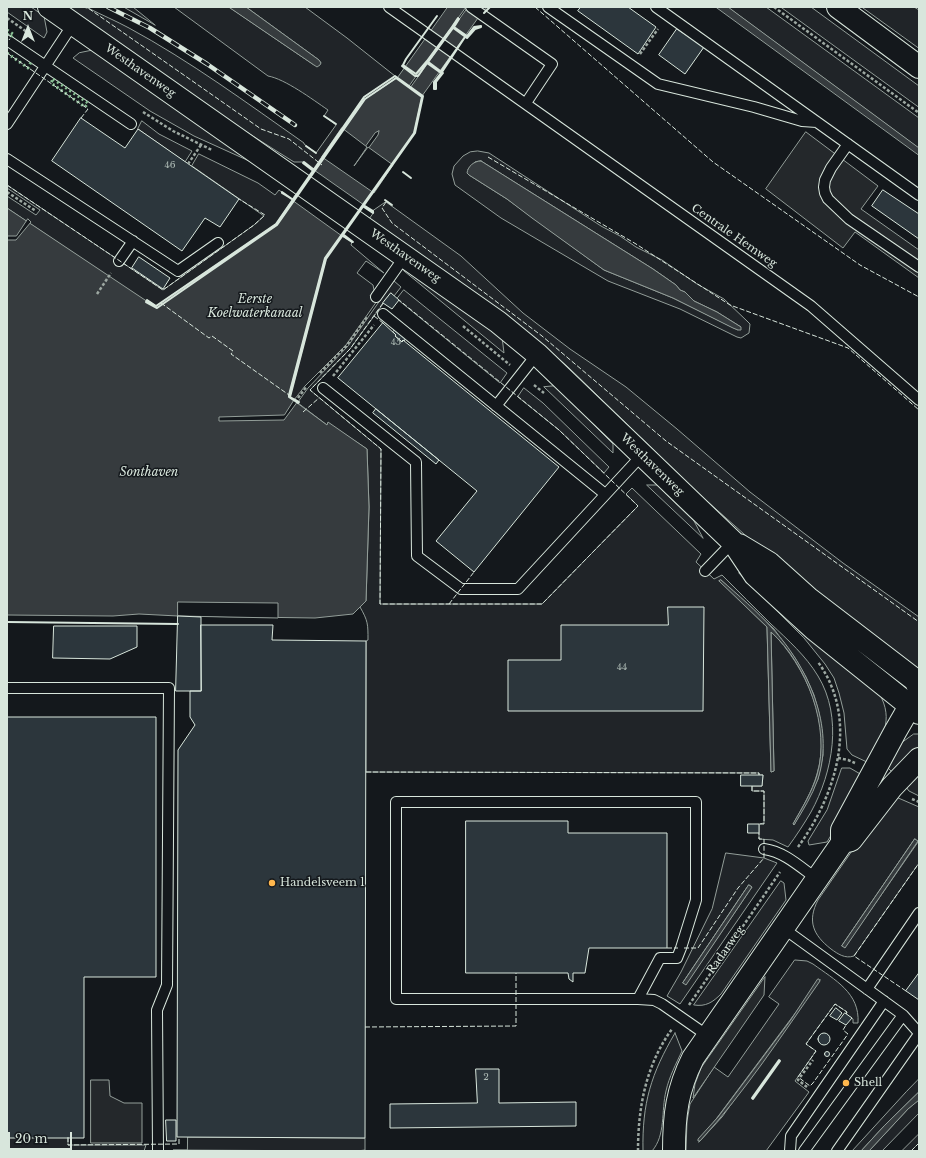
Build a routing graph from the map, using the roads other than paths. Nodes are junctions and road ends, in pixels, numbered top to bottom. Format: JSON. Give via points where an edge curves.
{"nodes":[{"id":1,"x":49,"y":7,"type":"edge"},
{"id":2,"x":389,"y":7,"type":"edge"},
{"id":3,"x":471,"y":7,"type":"edge"},
{"id":4,"x":548,"y":7,"type":"edge"},
{"id":5,"x":656,"y":7,"type":"edge"},
{"id":6,"x":838,"y":7,"type":"edge"},
{"id":7,"x":73,"y":24,"type":"junction"},
{"id":8,"x":7,"y":40,"type":"edge"},
{"id":9,"x":45,"y":66,"type":"junction"},
{"id":10,"x":919,"y":66,"type":"edge"},
{"id":11,"x":526,"y":103,"type":"junction"},
{"id":12,"x":818,"y":122,"type":"junction"},
{"id":13,"x":7,"y":124,"type":"edge"},
{"id":14,"x":131,"y":124,"type":"dead end"},
{"id":15,"x":848,"y":144,"type":"junction"},
{"id":16,"x":7,"y":159,"type":"edge"},
{"id":17,"x":919,"y":195,"type":"edge"},
{"id":18,"x":132,"y":241,"type":"junction"},
{"id":19,"x":218,"y":243,"type":"dead end"},
{"id":20,"x":405,"y":256,"type":"junction"},
{"id":21,"x":119,"y":261,"type":"road end"},
{"id":22,"x":919,"y":266,"type":"edge"},
{"id":23,"x":376,"y":297,"type":"road end"},
{"id":24,"x":383,"y":314,"type":"road end"},
{"id":25,"x":537,"y":354,"type":"junction"},
{"id":26,"x":323,"y":388,"type":"road end"},
{"id":27,"x":919,"y":400,"type":"edge"},
{"id":28,"x":496,"y":406,"type":"junction"},
{"id":29,"x":642,"y":456,"type":"junction"},
{"id":30,"x":605,"y":494,"type":"junction"},
{"id":31,"x":733,"y":542,"type":"junction"},
{"id":32,"x":705,"y":571,"type":"dead end"},
{"id":33,"x":7,"y":688,"type":"edge"},
{"id":34,"x":917,"y":701,"type":"edge"},
{"id":35,"x":919,"y":759,"type":"edge"},
{"id":36,"x":842,"y":843,"type":"junction"},
{"id":37,"x":764,"y":849,"type":"dead end"},
{"id":38,"x":817,"y":879,"type":"junction"},
{"id":39,"x":919,"y":913,"type":"edge"},
{"id":40,"x":783,"y":928,"type":"junction"},
{"id":41,"x":867,"y":989,"type":"junction"},
{"id":42,"x":638,"y":999,"type":"junction"},
{"id":43,"x":884,"y":1002,"type":"junction"},
{"id":44,"x":903,"y":1015,"type":"junction"},
{"id":45,"x":919,"y":1033,"type":"edge"},
{"id":46,"x":708,"y":1036,"type":"junction"},
{"id":47,"x":158,"y":1151,"type":"edge"},
{"id":48,"x":674,"y":1151,"type":"edge"},
{"id":49,"x":790,"y":1151,"type":"edge"},
{"id":50,"x":804,"y":1151,"type":"edge"},
{"id":51,"x":837,"y":1151,"type":"edge"}],
"edges":[{"from":1,"to":7,"type":"street","name":"Westhavenweg"},
{"from":2,"to":11,"type":"lane","name":"Centrale Hemweg"},
{"from":3,"to":11,"type":"lane","via":[[552,64]]},
{"from":4,"to":12,"type":"lane","via":[[658,84],[802,121]]},
{"from":5,"to":12,"type":"lane"},
{"from":6,"to":10,"type":"street"},
{"from":7,"to":9,"type":"lane"},
{"from":7,"to":20,"type":"street","name":"Westhavenweg"},
{"from":8,"to":9,"type":"lane"},
{"from":9,"to":13,"type":"lane"},
{"from":9,"to":14,"type":"lane"},
{"from":11,"to":27,"type":"lane","name":"Centrale Hemweg","via":[[811,306]]},
{"from":12,"to":15,"type":"lane"},
{"from":15,"to":17,"type":"lane"},
{"from":15,"to":22,"type":"lane","via":[[825,180],[824,187],[828,199],[849,219]]},
{"from":16,"to":18,"type":"lane"},
{"from":18,"to":19,"type":"lane","via":[[178,271]]},
{"from":18,"to":21,"type":"lane"},
{"from":20,"to":23,"type":"lane"},
{"from":20,"to":25,"type":"street","name":"Westhavenweg","via":[[498,322]]},
{"from":24,"to":28,"type":"lane"},
{"from":25,"to":28,"type":"lane"},
{"from":25,"to":29,"type":"street","name":"Westhavenweg"},
{"from":26,"to":30,"type":"lane","via":[[416,462],[417,556],[461,589],[518,589]]},
{"from":28,"to":30,"type":"lane"},
{"from":29,"to":30,"type":"lane"},
{"from":29,"to":31,"type":"street","name":"Westhavenweg"},
{"from":31,"to":32,"type":"lane"},
{"from":31,"to":34,"type":"street","name":"Westhavenweg","via":[[769,564],[808,598],[915,680]]},
{"from":33,"to":47,"type":"lane","via":[[169,688],[167,985],[157,1010]]},
{"from":34,"to":36,"type":"street","via":[[842,830]]},
{"from":35,"to":36,"type":"street","via":[[892,787],[851,840]]},
{"from":36,"to":38,"type":"street"},
{"from":37,"to":38,"type":"lane","via":[[779,853]]},
{"from":38,"to":40,"type":"street"},
{"from":39,"to":41,"type":"lane"},
{"from":40,"to":41,"type":"lane"},
{"from":40,"to":46,"type":"street"},
{"from":41,"to":43,"type":"lane"},
{"from":42,"to":42,"type":"lane","via":[[660,958],[677,958],[692,914],[696,900],[696,802],[396,802],[396,999]]},
{"from":42,"to":46,"type":"lane","via":[[654,1000],[662,1004]]},
{"from":43,"to":44,"type":"lane"},
{"from":43,"to":49,"type":"lane","via":[[790,1136]]},
{"from":44,"to":45,"type":"lane"},
{"from":44,"to":50,"type":"lane"},
{"from":45,"to":51,"type":"lane"},
{"from":46,"to":48,"type":"street","via":[[693,1058],[682,1082],[676,1107]]}]}
